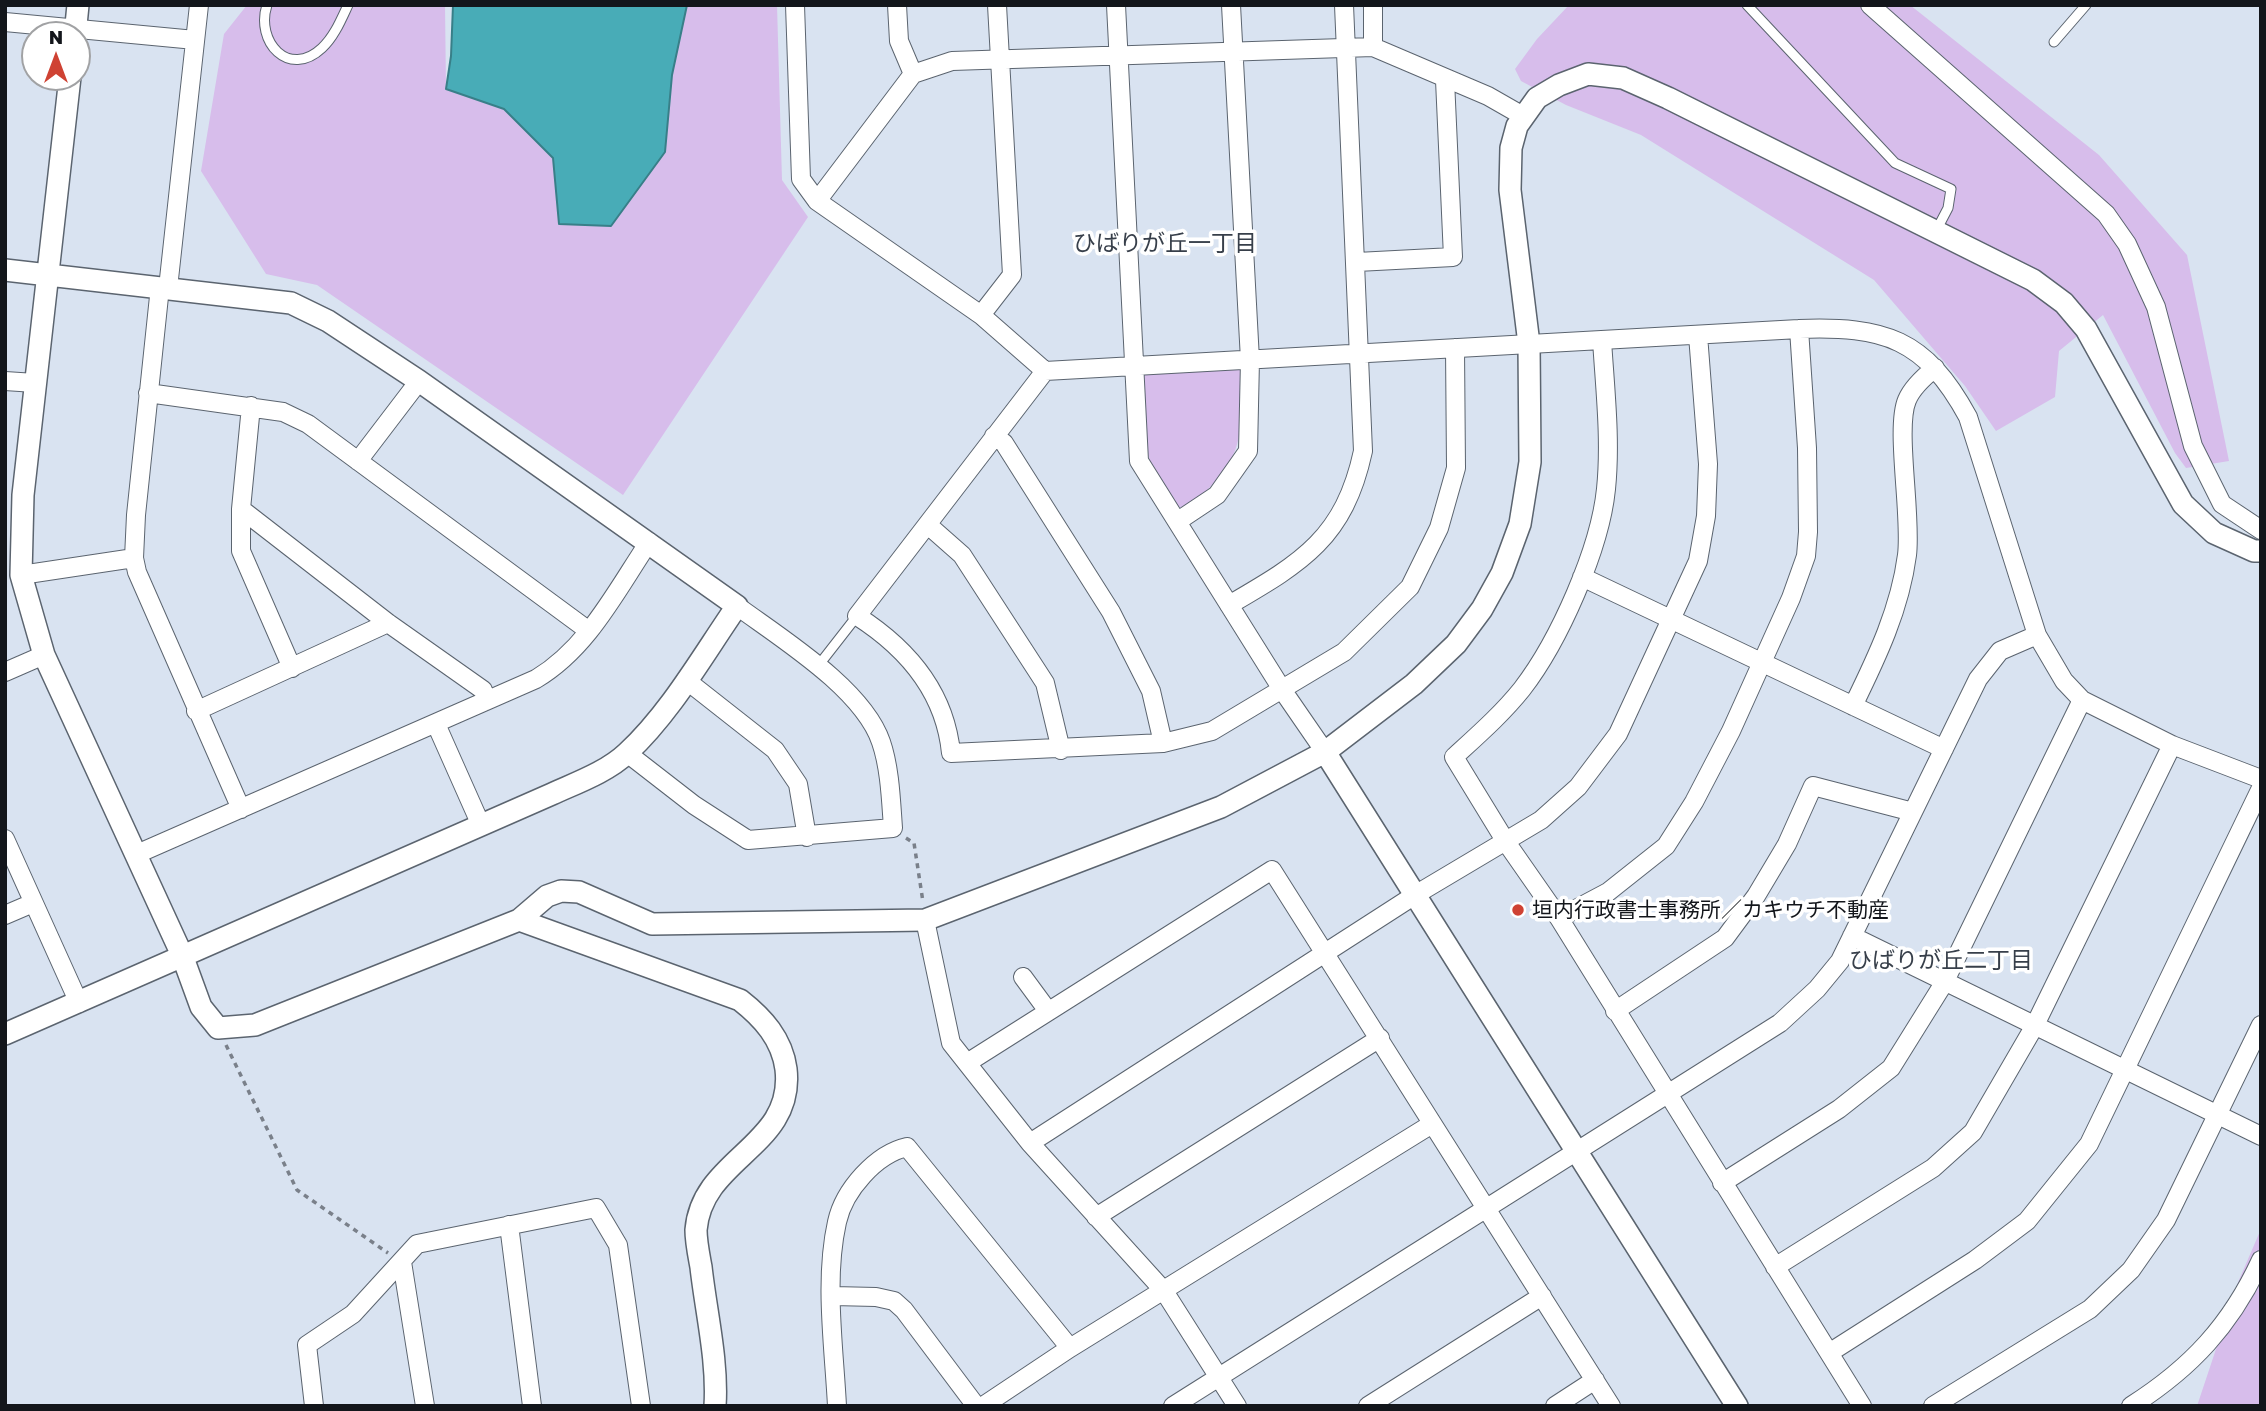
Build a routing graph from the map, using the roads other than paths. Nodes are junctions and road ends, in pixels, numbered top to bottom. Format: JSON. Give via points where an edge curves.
{"nodes":[{"id":1,"x":199,"y":5,"type":"edge"},
{"id":2,"x":267,"y":5,"type":"edge"},
{"id":3,"x":348,"y":5,"type":"edge"},
{"id":4,"x":795,"y":5,"type":"edge"},
{"id":5,"x":897,"y":5,"type":"edge"},
{"id":6,"x":997,"y":5,"type":"edge"},
{"id":7,"x":1116,"y":5,"type":"edge"},
{"id":8,"x":1231,"y":5,"type":"edge"},
{"id":9,"x":1344,"y":5,"type":"edge"},
{"id":10,"x":1373,"y":5,"type":"edge"},
{"id":11,"x":1747,"y":5,"type":"edge"},
{"id":12,"x":1870,"y":5,"type":"edge"},
{"id":13,"x":2086,"y":5,"type":"edge"},
{"id":14,"x":91,"y":33,"type":"edge"},
{"id":15,"x":195,"y":40,"type":"junction"},
{"id":16,"x":2054,"y":42,"type":"dead end"},
{"id":17,"x":1347,"y":47,"type":"junction"},
{"id":18,"x":1373,"y":47,"type":"junction"},
{"id":19,"x":1234,"y":51,"type":"junction"},
{"id":20,"x":1119,"y":54,"type":"junction"},
{"id":21,"x":1000,"y":59,"type":"junction"},
{"id":22,"x":912,"y":74,"type":"junction"},
{"id":23,"x":1445,"y":80,"type":"junction"},
{"id":24,"x":68,"y":91,"type":"edge"},
{"id":25,"x":1522,"y":116,"type":"junction"},
{"id":26,"x":817,"y":201,"type":"junction"},
{"id":27,"x":1936,"y":231,"type":"junction"},
{"id":28,"x":1357,"y":262,"type":"junction"},
{"id":29,"x":5,"y":270,"type":"edge"},
{"id":30,"x":47,"y":275,"type":"junction"},
{"id":31,"x":164,"y":288,"type":"junction"},
{"id":32,"x":981,"y":316,"type":"junction"},
{"id":33,"x":1799,"y":329,"type":"junction"},
{"id":34,"x":1698,"y":335,"type":"junction"},
{"id":35,"x":1602,"y":340,"type":"junction"},
{"id":36,"x":1529,"y":344,"type":"junction"},
{"id":37,"x":1455,"y":348,"type":"junction"},
{"id":38,"x":1362,"y":353,"type":"junction"},
{"id":39,"x":1250,"y":360,"type":"junction"},
{"id":40,"x":1135,"y":367,"type":"junction"},
{"id":41,"x":1935,"y":368,"type":"junction"},
{"id":42,"x":1045,"y":371,"type":"junction"},
{"id":43,"x":5,"y":381,"type":"edge"},
{"id":44,"x":419,"y":381,"type":"junction"},
{"id":45,"x":35,"y":383,"type":"junction"},
{"id":46,"x":148,"y":393,"type":"junction"},
{"id":47,"x":251,"y":406,"type":"junction"},
{"id":48,"x":994,"y":436,"type":"junction"},
{"id":49,"x":358,"y":461,"type":"junction"},
{"id":50,"x":241,"y":509,"type":"junction"},
{"id":51,"x":1178,"y":521,"type":"junction"},
{"id":52,"x":928,"y":525,"type":"junction"},
{"id":53,"x":2261,"y":530,"type":"edge"},
{"id":54,"x":649,"y":542,"type":"junction"},
{"id":55,"x":2261,"y":551,"type":"edge"},
{"id":56,"x":134,"y":558,"type":"junction"},
{"id":57,"x":21,"y":575,"type":"junction"},
{"id":58,"x":1582,"y":577,"type":"junction"},
{"id":59,"x":737,"y":606,"type":"junction"},
{"id":60,"x":1229,"y":606,"type":"junction"},
{"id":61,"x":857,"y":616,"type":"junction"},
{"id":62,"x":1672,"y":619,"type":"junction"},
{"id":63,"x":388,"y":623,"type":"junction"},
{"id":64,"x":589,"y":631,"type":"junction"},
{"id":65,"x":2037,"y":635,"type":"junction"},
{"id":66,"x":44,"y":655,"type":"junction"},
{"id":67,"x":1763,"y":662,"type":"junction"},
{"id":68,"x":818,"y":666,"type":"junction"},
{"id":69,"x":292,"y":668,"type":"junction"},
{"id":70,"x":5,"y":672,"type":"edge"},
{"id":71,"x":686,"y":680,"type":"junction"},
{"id":72,"x":1283,"y":691,"type":"junction"},
{"id":73,"x":2082,"y":700,"type":"junction"},
{"id":74,"x":486,"y":701,"type":"junction"},
{"id":75,"x":1853,"y":706,"type":"junction"},
{"id":76,"x":196,"y":711,"type":"junction"},
{"id":77,"x":436,"y":724,"type":"junction"},
{"id":78,"x":1163,"y":743,"type":"junction"},
{"id":79,"x":2172,"y":745,"type":"junction"},
{"id":80,"x":1944,"y":749,"type":"junction"},
{"id":81,"x":1060,"y":750,"type":"junction"},
{"id":82,"x":1325,"y":752,"type":"junction"},
{"id":83,"x":627,"y":753,"type":"junction"},
{"id":84,"x":2261,"y":779,"type":"edge"},
{"id":85,"x":2261,"y":788,"type":"edge"},
{"id":86,"x":241,"y":809,"type":"junction"},
{"id":87,"x":1913,"y":812,"type":"junction"},
{"id":88,"x":480,"y":823,"type":"junction"},
{"id":89,"x":807,"y":837,"type":"junction"},
{"id":90,"x":5,"y":839,"type":"edge"},
{"id":91,"x":1506,"y":842,"type":"junction"},
{"id":92,"x":137,"y":855,"type":"junction"},
{"id":93,"x":1415,"y":895,"type":"junction"},
{"id":94,"x":33,"y":903,"type":"junction"},
{"id":95,"x":5,"y":915,"type":"edge"},
{"id":96,"x":1559,"y":918,"type":"junction"},
{"id":97,"x":519,"y":920,"type":"junction"},
{"id":98,"x":925,"y":920,"type":"junction"},
{"id":99,"x":1852,"y":936,"type":"junction"},
{"id":100,"x":1326,"y":953,"type":"junction"},
{"id":101,"x":182,"y":955,"type":"junction"},
{"id":102,"x":1023,"y":976,"type":"dead end"},
{"id":103,"x":1944,"y":983,"type":"junction"},
{"id":104,"x":79,"y":1003,"type":"junction"},
{"id":105,"x":1615,"y":1011,"type":"junction"},
{"id":106,"x":1048,"y":1012,"type":"junction"},
{"id":107,"x":2261,"y":1025,"type":"edge"},
{"id":108,"x":2034,"y":1027,"type":"junction"},
{"id":109,"x":5,"y":1034,"type":"edge"},
{"id":110,"x":1380,"y":1038,"type":"junction"},
{"id":111,"x":967,"y":1063,"type":"junction"},
{"id":112,"x":2124,"y":1070,"type":"junction"},
{"id":113,"x":1666,"y":1094,"type":"junction"},
{"id":114,"x":2217,"y":1115,"type":"junction"},
{"id":115,"x":1432,"y":1124,"type":"junction"},
{"id":116,"x":2261,"y":1136,"type":"edge"},
{"id":117,"x":1030,"y":1143,"type":"junction"},
{"id":118,"x":1576,"y":1150,"type":"junction"},
{"id":119,"x":1721,"y":1183,"type":"junction"},
{"id":120,"x":1487,"y":1207,"type":"junction"},
{"id":121,"x":1096,"y":1217,"type":"junction"},
{"id":122,"x":509,"y":1225,"type":"junction"},
{"id":123,"x":2261,"y":1260,"type":"edge"},
{"id":124,"x":402,"y":1262,"type":"junction"},
{"id":125,"x":1775,"y":1268,"type":"junction"},
{"id":126,"x":1164,"y":1291,"type":"junction"},
{"id":127,"x":833,"y":1296,"type":"junction"},
{"id":128,"x":1542,"y":1296,"type":"junction"},
{"id":129,"x":1069,"y":1348,"type":"junction"},
{"id":130,"x":1829,"y":1353,"type":"junction"},
{"id":131,"x":1218,"y":1377,"type":"junction"},
{"id":132,"x":1595,"y":1380,"type":"junction"},
{"id":133,"x":2140,"y":1403,"type":"edge"},
{"id":134,"x":314,"y":1406,"type":"edge"},
{"id":135,"x":425,"y":1406,"type":"edge"},
{"id":136,"x":532,"y":1406,"type":"edge"},
{"id":137,"x":641,"y":1406,"type":"edge"},
{"id":138,"x":715,"y":1406,"type":"edge"},
{"id":139,"x":837,"y":1406,"type":"edge"},
{"id":140,"x":976,"y":1406,"type":"edge"},
{"id":141,"x":983,"y":1406,"type":"edge"},
{"id":142,"x":1173,"y":1406,"type":"edge"},
{"id":143,"x":1237,"y":1406,"type":"edge"},
{"id":144,"x":1367,"y":1406,"type":"edge"},
{"id":145,"x":1555,"y":1406,"type":"edge"},
{"id":146,"x":1611,"y":1406,"type":"edge"},
{"id":147,"x":1737,"y":1406,"type":"edge"},
{"id":148,"x":1862,"y":1406,"type":"edge"},
{"id":149,"x":1933,"y":1406,"type":"edge"}],
"edges":[{"from":1,"to":15,"type":"street"},
{"from":2,"to":3,"type":"lane","via":[[264,29],[271,47],[298,60],[321,50]]},
{"from":4,"to":26,"type":"street","via":[[801,179]]},
{"from":5,"to":22,"type":"street","via":[[899,41]]},
{"from":6,"to":21,"type":"street"},
{"from":7,"to":20,"type":"street"},
{"from":8,"to":19,"type":"street"},
{"from":9,"to":17,"type":"street"},
{"from":10,"to":18,"type":"street"},
{"from":11,"to":27,"type":"lane","via":[[1895,163],[1951,189],[1948,208]]},
{"from":12,"to":53,"type":"street","via":[[2106,214],[2127,244],[2156,307],[2193,446],[2222,504]]},
{"from":13,"to":16,"type":"lane"},
{"from":14,"to":15,"type":"street"},
{"from":15,"to":31,"type":"street"},
{"from":17,"to":18,"type":"street"},
{"from":17,"to":19,"type":"street"},
{"from":17,"to":28,"type":"street"},
{"from":18,"to":23,"type":"street"},
{"from":19,"to":20,"type":"street"},
{"from":19,"to":39,"type":"street"},
{"from":20,"to":21,"type":"street"},
{"from":20,"to":40,"type":"street"},
{"from":21,"to":22,"type":"street","via":[[952,61]]},
{"from":21,"to":32,"type":"street","via":[[1012,275]]},
{"from":22,"to":26,"type":"street"},
{"from":23,"to":25,"type":"street","via":[[1488,96]]},
{"from":23,"to":28,"type":"street","via":[[1453,257]]},
{"from":24,"to":30,"type":"street"},
{"from":25,"to":27,"type":"street","via":[[1537,98],[1588,74],[1623,78]]},
{"from":25,"to":36,"type":"street","via":[[1511,148],[1510,190]]},
{"from":26,"to":32,"type":"street"},
{"from":27,"to":55,"type":"street","via":[[2034,280],[2064,303],[2086,329],[2183,504],[2214,533]]},
{"from":28,"to":38,"type":"street"},
{"from":29,"to":30,"type":"street"},
{"from":30,"to":31,"type":"street"},
{"from":30,"to":45,"type":"street"},
{"from":31,"to":44,"type":"street","via":[[291,303],[328,321]]},
{"from":31,"to":46,"type":"street"},
{"from":32,"to":42,"type":"street"},
{"from":33,"to":34,"type":"street"},
{"from":33,"to":41,"type":"street","via":[[1874,331],[1900,341]]},
{"from":33,"to":67,"type":"street","via":[[1807,448],[1806,556]]},
{"from":34,"to":35,"type":"street"},
{"from":34,"to":62,"type":"street","via":[[1709,464],[1706,516],[1698,561]]},
{"from":35,"to":36,"type":"street"},
{"from":35,"to":58,"type":"street","via":[[1606,489],[1598,534]]},
{"from":36,"to":37,"type":"street"},
{"from":36,"to":82,"type":"street","via":[[1530,462],[1520,524],[1502,573],[1456,644],[1414,684]]},
{"from":37,"to":38,"type":"street"},
{"from":37,"to":72,"type":"street","via":[[1456,468],[1439,528],[1410,587],[1344,652]]},
{"from":38,"to":39,"type":"street"},
{"from":38,"to":60,"type":"street","via":[[1363,451],[1344,507],[1326,538],[1292,568]]},
{"from":39,"to":40,"type":"street"},
{"from":39,"to":51,"type":"street","via":[[1248,451],[1217,495]]},
{"from":40,"to":42,"type":"street"},
{"from":40,"to":51,"type":"street","via":[[1139,461]]},
{"from":41,"to":65,"type":"street","via":[[1951,385],[1968,417]]},
{"from":41,"to":75,"type":"street","via":[[1906,401],[1908,554],[1882,646]]},
{"from":42,"to":48,"type":"street"},
{"from":43,"to":45,"type":"street"},
{"from":44,"to":49,"type":"street"},
{"from":44,"to":54,"type":"street"},
{"from":45,"to":57,"type":"street","via":[[23,495]]},
{"from":46,"to":47,"type":"street"},
{"from":46,"to":56,"type":"street"},
{"from":47,"to":49,"type":"street","via":[[283,412],[308,424]]},
{"from":47,"to":50,"type":"street"},
{"from":48,"to":52,"type":"street"},
{"from":48,"to":78,"type":"street","via":[[1004,443],[1111,612],[1151,691]]},
{"from":49,"to":64,"type":"street"},
{"from":50,"to":63,"type":"street"},
{"from":50,"to":69,"type":"street","via":[[241,551]]},
{"from":51,"to":60,"type":"street"},
{"from":52,"to":61,"type":"street"},
{"from":52,"to":81,"type":"street","via":[[962,555],[1045,683]]},
{"from":54,"to":59,"type":"street"},
{"from":54,"to":64,"type":"street"},
{"from":56,"to":57,"type":"street"},
{"from":56,"to":76,"type":"street"},
{"from":57,"to":66,"type":"street"},
{"from":58,"to":62,"type":"street"},
{"from":58,"to":91,"type":"street","via":[[1522,688],[1454,757]]},
{"from":59,"to":68,"type":"street"},
{"from":59,"to":71,"type":"street"},
{"from":60,"to":72,"type":"street"},
{"from":61,"to":68,"type":"lane"},
{"from":61,"to":81,"type":"street","via":[[913,662],[931,686],[949,730],[951,753]]},
{"from":62,"to":67,"type":"street"},
{"from":62,"to":91,"type":"street","via":[[1618,734],[1578,787],[1541,820]]},
{"from":63,"to":69,"type":"street"},
{"from":63,"to":74,"type":"street","via":[[483,690]]},
{"from":64,"to":74,"type":"street","via":[[557,667]]},
{"from":65,"to":73,"type":"street","via":[[2064,681]]},
{"from":65,"to":80,"type":"street","via":[[2000,651],[1988,663]]},
{"from":66,"to":70,"type":"street"},
{"from":66,"to":92,"type":"street"},
{"from":67,"to":75,"type":"street"},
{"from":67,"to":96,"type":"street","via":[[1694,802],[1666,846],[1608,892]]},
{"from":68,"to":89,"type":"street","via":[[850,695],[882,743],[893,828]]},
{"from":69,"to":76,"type":"street"},
{"from":71,"to":83,"type":"street"},
{"from":71,"to":89,"type":"street","via":[[775,751],[798,783]]},
{"from":72,"to":78,"type":"street","via":[[1212,731]]},
{"from":72,"to":82,"type":"street"},
{"from":73,"to":79,"type":"street"},
{"from":73,"to":103,"type":"street"},
{"from":74,"to":77,"type":"street"},
{"from":75,"to":80,"type":"street"},
{"from":76,"to":86,"type":"street"},
{"from":77,"to":86,"type":"street"},
{"from":77,"to":88,"type":"street"},
{"from":78,"to":81,"type":"street"},
{"from":79,"to":84,"type":"street"},
{"from":79,"to":108,"type":"street"},
{"from":80,"to":87,"type":"street"},
{"from":82,"to":93,"type":"street"},
{"from":82,"to":98,"type":"street","via":[[1221,807]]},
{"from":83,"to":88,"type":"street","via":[[579,782]]},
{"from":83,"to":89,"type":"street","via":[[694,805],[748,839]]},
{"from":85,"to":112,"type":"street"},
{"from":86,"to":92,"type":"street"},
{"from":87,"to":99,"type":"street"},
{"from":87,"to":105,"type":"street","via":[[1813,786],[1787,844],[1725,938]]},
{"from":88,"to":101,"type":"street"},
{"from":90,"to":94,"type":"street"},
{"from":91,"to":93,"type":"street"},
{"from":91,"to":96,"type":"street"},
{"from":92,"to":101,"type":"street"},
{"from":93,"to":100,"type":"street"},
{"from":93,"to":118,"type":"street"},
{"from":94,"to":95,"type":"street"},
{"from":94,"to":104,"type":"street"},
{"from":96,"to":105,"type":"street"},
{"from":97,"to":98,"type":"street","via":[[547,896],[561,891],[579,892],[652,924]]},
{"from":97,"to":101,"type":"street","via":[[255,1026],[218,1028],[201,1007]]},
{"from":97,"to":138,"type":"street","via":[[740,1000],[774,1034],[788,1087],[781,1113],[764,1138],[717,1181],[696,1230]]},
{"from":98,"to":111,"type":"street","via":[[951,1043]]},
{"from":99,"to":103,"type":"street"},
{"from":99,"to":113,"type":"street","via":[[1840,961],[1817,989],[1780,1023]]},
{"from":100,"to":106,"type":"street","via":[[1272,870]]},
{"from":100,"to":110,"type":"street"},
{"from":100,"to":117,"type":"street"},
{"from":101,"to":104,"type":"street"},
{"from":102,"to":106,"type":"street"},
{"from":103,"to":108,"type":"street"},
{"from":103,"to":119,"type":"street","via":[[1891,1068],[1839,1109]]},
{"from":104,"to":109,"type":"street"},
{"from":105,"to":113,"type":"street"},
{"from":106,"to":111,"type":"street"},
{"from":107,"to":114,"type":"street"},
{"from":108,"to":112,"type":"street"},
{"from":108,"to":125,"type":"street","via":[[1973,1132],[1933,1168]]},
{"from":110,"to":115,"type":"street"},
{"from":110,"to":121,"type":"street"},
{"from":111,"to":117,"type":"street"},
{"from":112,"to":114,"type":"street"},
{"from":112,"to":130,"type":"street","via":[[2089,1144],[2027,1221]]},
{"from":113,"to":118,"type":"street"},
{"from":113,"to":119,"type":"street"},
{"from":114,"to":116,"type":"street"},
{"from":114,"to":149,"type":"street","via":[[2166,1220],[2131,1270],[2090,1309]]},
{"from":115,"to":120,"type":"street"},
{"from":115,"to":126,"type":"street"},
{"from":117,"to":121,"type":"street"},
{"from":118,"to":120,"type":"street"},
{"from":118,"to":147,"type":"street"},
{"from":119,"to":125,"type":"street"},
{"from":120,"to":128,"type":"street"},
{"from":120,"to":131,"type":"street"},
{"from":121,"to":126,"type":"street"},
{"from":122,"to":124,"type":"street","via":[[417,1244]]},
{"from":122,"to":136,"type":"street"},
{"from":122,"to":137,"type":"street","via":[[596,1208],[618,1245]]},
{"from":123,"to":133,"type":"street","via":[[2242,1300],[2188,1365]]},
{"from":124,"to":134,"type":"street","via":[[353,1314],[307,1345]]},
{"from":124,"to":135,"type":"street"},
{"from":125,"to":130,"type":"street"},
{"from":126,"to":129,"type":"street"},
{"from":126,"to":131,"type":"street"},
{"from":127,"to":129,"type":"street","via":[[838,1219],[854,1187],[872,1166],[892,1150],[907,1147]]},
{"from":127,"to":139,"type":"street"},
{"from":127,"to":140,"type":"street","via":[[894,1301]]},
{"from":128,"to":132,"type":"street"},
{"from":128,"to":144,"type":"street"},
{"from":129,"to":141,"type":"street"},
{"from":130,"to":148,"type":"street"},
{"from":131,"to":142,"type":"street"},
{"from":131,"to":143,"type":"street"},
{"from":132,"to":145,"type":"street"},
{"from":132,"to":146,"type":"street"}]}
